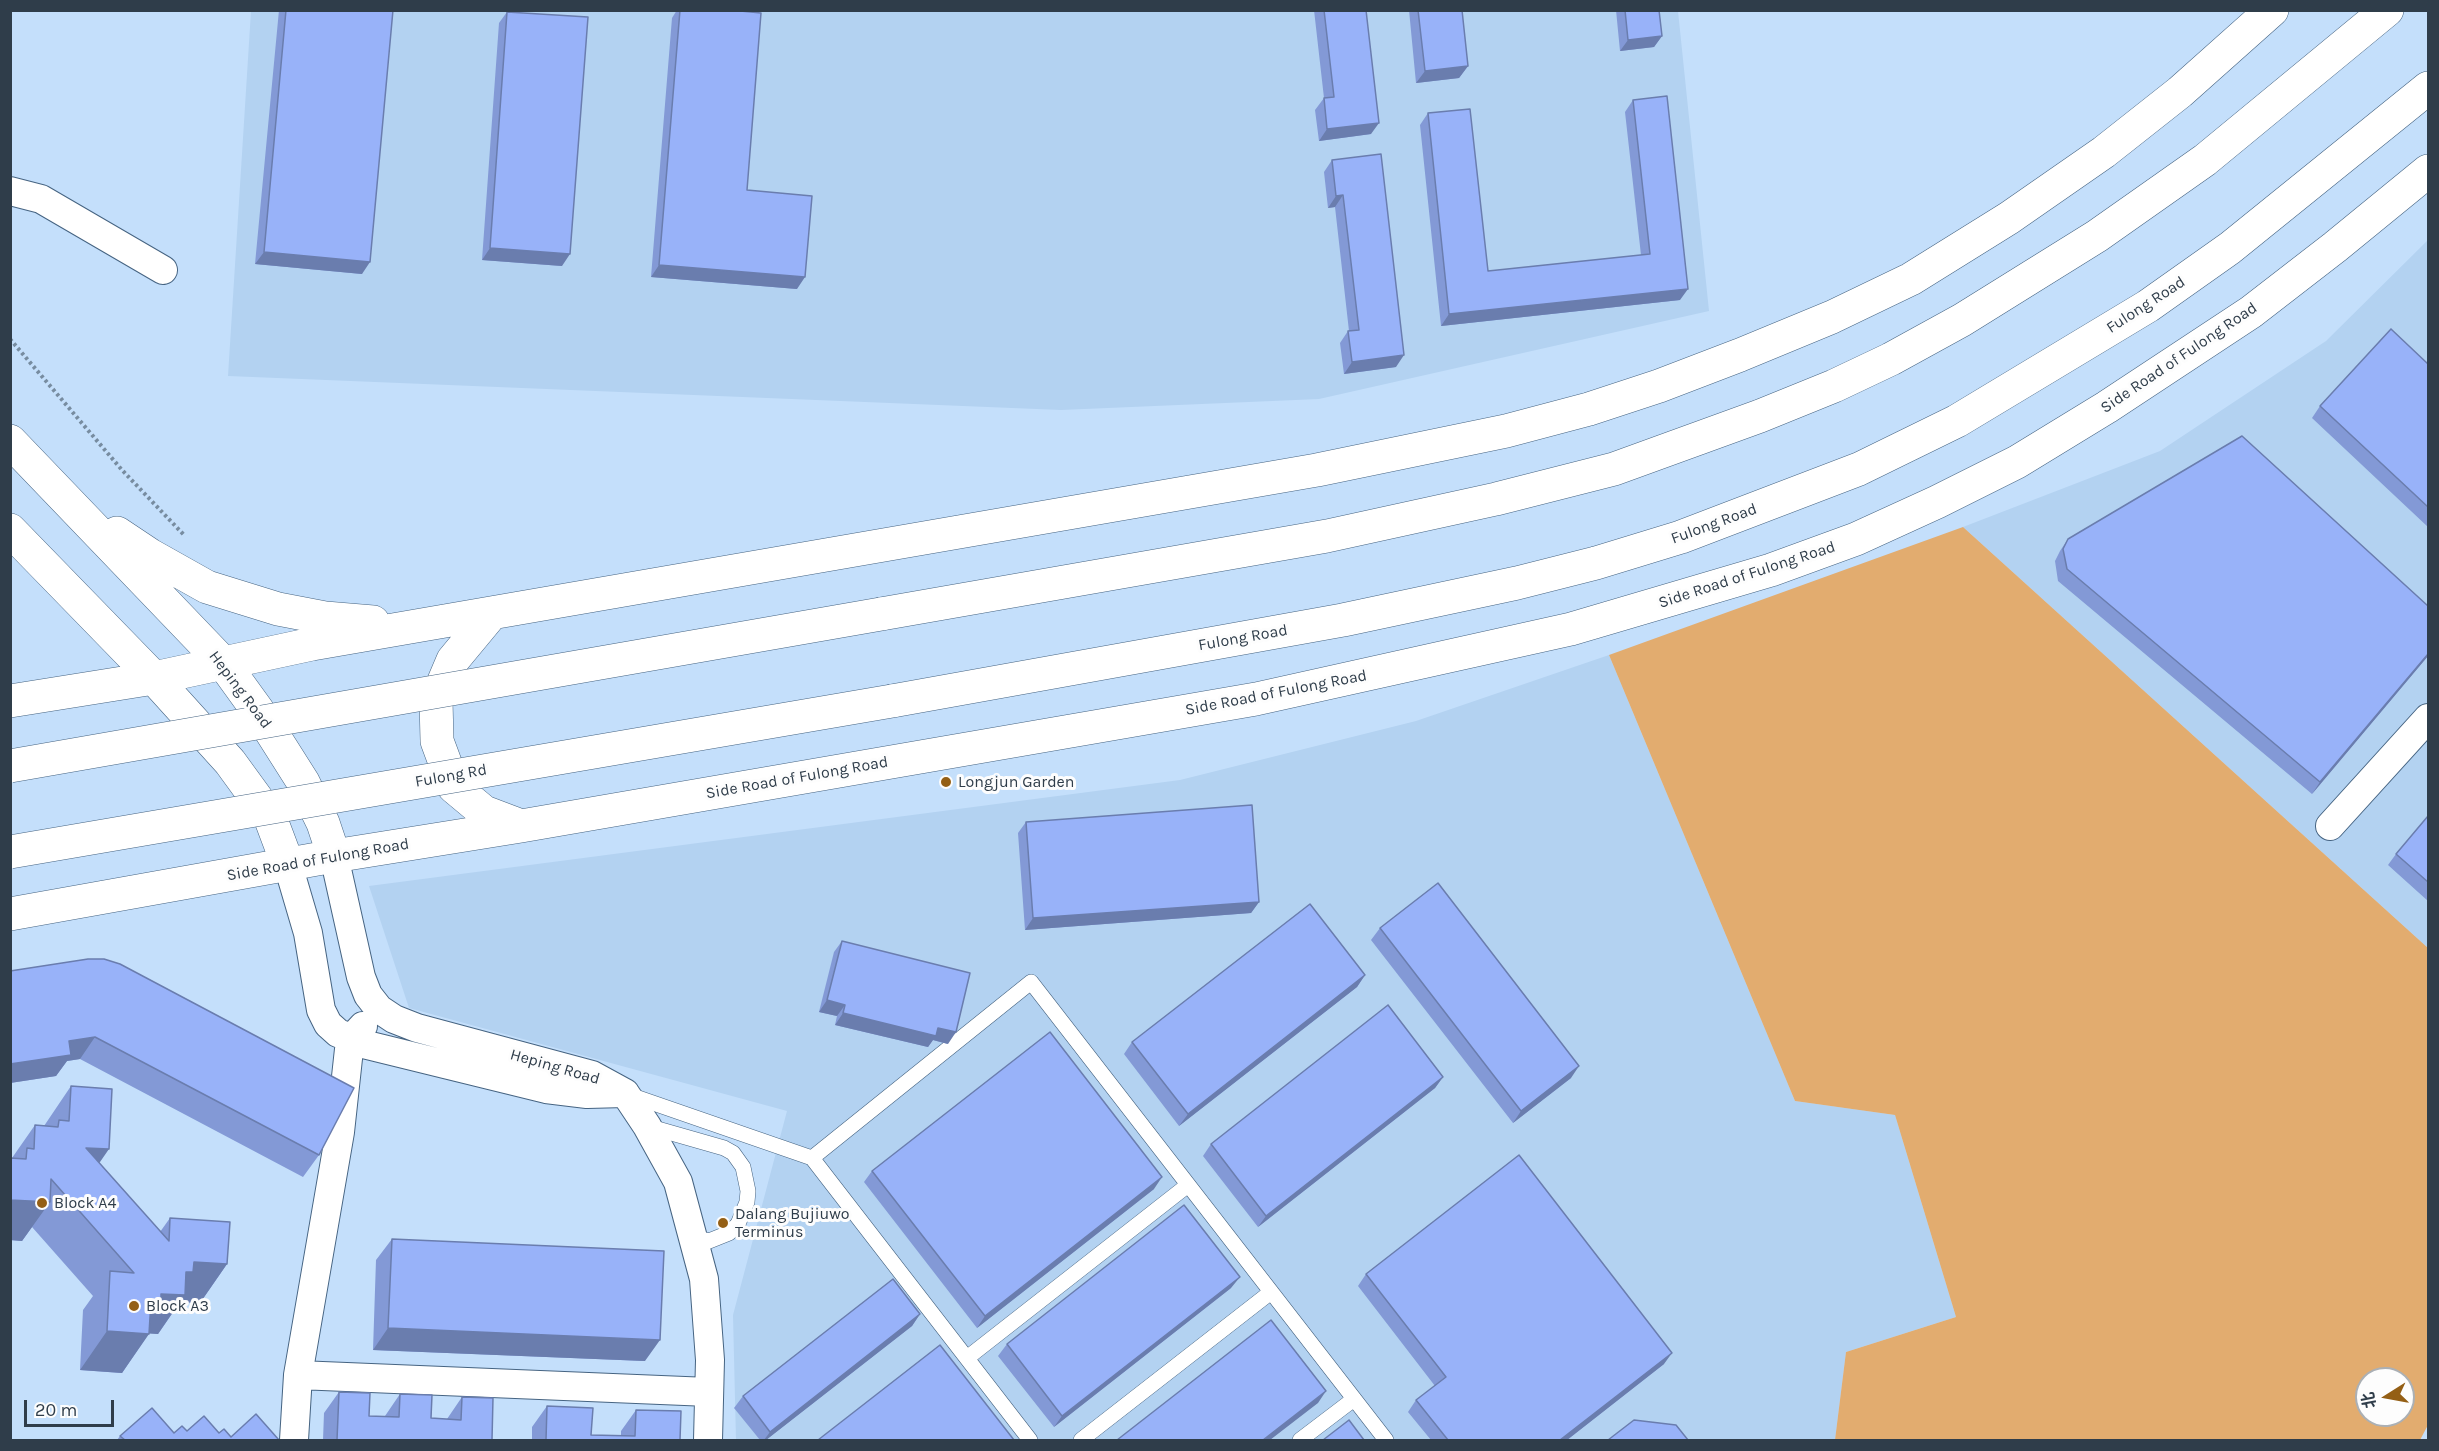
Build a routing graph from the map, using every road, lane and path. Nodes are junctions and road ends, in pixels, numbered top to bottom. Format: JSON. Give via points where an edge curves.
{"nodes":[{"id":1,"x":2272,"y":10,"type":"edge"},
{"id":2,"x":2387,"y":10,"type":"edge"},
{"id":3,"x":2428,"y":88,"type":"edge"},
{"id":4,"x":2428,"y":171,"type":"edge"},
{"id":5,"x":10,"y":191,"type":"edge"},
{"id":6,"x":163,"y":270,"type":"dead end"},
{"id":7,"x":10,"y":339,"type":"edge"},
{"id":8,"x":10,"y":441,"type":"edge"},
{"id":9,"x":65,"y":498,"type":"junction"},
{"id":10,"x":10,"y":530,"type":"edge"},
{"id":11,"x":189,"y":540,"type":"dead end"},
{"id":12,"x":492,"y":613,"type":"junction"},
{"id":13,"x":438,"y":623,"type":"junction"},
{"id":14,"x":224,"y":664,"type":"junction"},
{"id":15,"x":154,"y":678,"type":"junction"},
{"id":16,"x":10,"y":701,"type":"edge"},
{"id":17,"x":892,"y":701,"type":"joint"},
{"id":18,"x":2428,"y":718,"type":"edge"},
{"id":19,"x":10,"y":766,"type":"edge"},
{"id":20,"x":521,"y":826,"type":"junction"},
{"id":21,"x":2330,"y":826,"type":"dead end"},
{"id":22,"x":10,"y":852,"type":"edge"},
{"id":23,"x":334,"y":856,"type":"junction"},
{"id":24,"x":288,"y":865,"type":"junction"},
{"id":25,"x":10,"y":914,"type":"edge"},
{"id":26,"x":379,"y":1009,"type":"junction"},
{"id":27,"x":350,"y":1040,"type":"junction"},
{"id":28,"x":625,"y":1093,"type":"junction"},
{"id":29,"x":647,"y":1126,"type":"junction"},
{"id":30,"x":812,"y":1158,"type":"junction"},
{"id":31,"x":1188,"y":1185,"type":"junction"},
{"id":32,"x":692,"y":1230,"type":"junction"},
{"id":33,"x":1271,"y":1292,"type":"junction"},
{"id":34,"x":967,"y":1358,"type":"junction"},
{"id":35,"x":298,"y":1374,"type":"junction"},
{"id":36,"x":709,"y":1392,"type":"junction"},
{"id":37,"x":1354,"y":1399,"type":"junction"},
{"id":38,"x":294,"y":1440,"type":"edge"},
{"id":39,"x":708,"y":1440,"type":"edge"},
{"id":40,"x":1030,"y":1440,"type":"edge"},
{"id":41,"x":1081,"y":1440,"type":"edge"},
{"id":42,"x":1300,"y":1440,"type":"edge"},
{"id":43,"x":1386,"y":1440,"type":"edge"}],
"edges":[{"from":1,"to":12,"type":"main road","via":[[2180,92],[2104,152],[1911,279],[1832,317],[1659,386],[1506,431],[1317,470]]},
{"from":2,"to":19,"type":"main road","bridge":true,"via":[[2205,160],[2097,236],[1989,304],[1834,386],[1614,469],[1327,536]]},
{"from":3,"to":17,"type":"main road","name":"Fulong Road","via":[[2230,248],[2148,306],[1957,421],[1859,469],[1681,537],[1517,583],[1343,620]]},
{"from":4,"to":20,"type":"main road","name":"Side Road of Fulong Road","via":[[2251,312],[2017,462],[1856,538],[1771,570],[1571,629],[1256,699]]},
{"from":5,"to":6,"type":"street","via":[[41,199]]},
{"from":7,"to":11,"type":"path","via":[[122,470]]},
{"from":8,"to":9,"type":"main road","name":"Heping Road"},
{"from":9,"to":13,"type":"main road","via":[[150,555],[207,586],[278,609],[325,618]]},
{"from":9,"to":14,"type":"main road","name":"Heping Road"},
{"from":10,"to":15,"type":"main road","name":"Heping Road"},
{"from":12,"to":13,"type":"main road"},
{"from":12,"to":20,"type":"main road","via":[[453,660],[436,700],[436,741],[454,787],[484,812]]},
{"from":13,"to":14,"type":"main road","via":[[312,644]]},
{"from":14,"to":15,"type":"main road"},
{"from":14,"to":23,"type":"main road","name":"Heping Road","via":[[303,782]]},
{"from":15,"to":16,"type":"main road"},
{"from":15,"to":24,"type":"main road","name":"Heping Road","via":[[250,789],[270,817]]},
{"from":17,"to":22,"type":"main road","name":"Fulong Rd","bridge":true},
{"from":18,"to":21,"type":"street"},
{"from":20,"to":23,"type":"main road","name":"Side Road of Fulong Road"},
{"from":23,"to":24,"type":"main road","name":"Side Road of Fulong Road"},
{"from":23,"to":26,"type":"street","name":"Heping Road","via":[[361,977]]},
{"from":24,"to":25,"type":"main road","name":"Side Road of Fulong Road"},
{"from":24,"to":27,"type":"street","name":"Heping Road","via":[[308,933],[321,1010],[328,1024]]},
{"from":26,"to":27,"type":"street"},
{"from":26,"to":28,"type":"street","name":"Heping Road","via":[[417,1029],[592,1075]]},
{"from":27,"to":28,"type":"street","name":"Heping Road","via":[[546,1089]]},
{"from":27,"to":35,"type":"street","via":[[340,1132]]},
{"from":28,"to":29,"type":"street"},
{"from":28,"to":30,"type":"lane"},
{"from":29,"to":32,"type":"street","via":[[678,1182]]},
{"from":29,"to":32,"type":"lane","via":[[724,1148],[744,1167],[747,1202],[738,1224],[729,1233],[709,1241]]},
{"from":30,"to":31,"type":"lane","via":[[1031,982]]},
{"from":30,"to":34,"type":"lane"},
{"from":31,"to":33,"type":"lane"},
{"from":31,"to":34,"type":"lane"},
{"from":32,"to":36,"type":"street","via":[[707,1305]]},
{"from":33,"to":37,"type":"lane"},
{"from":33,"to":41,"type":"lane"},
{"from":34,"to":40,"type":"lane"},
{"from":35,"to":36,"type":"street"},
{"from":35,"to":38,"type":"street"},
{"from":36,"to":39,"type":"street"},
{"from":37,"to":42,"type":"lane"},
{"from":37,"to":43,"type":"lane"}]}
